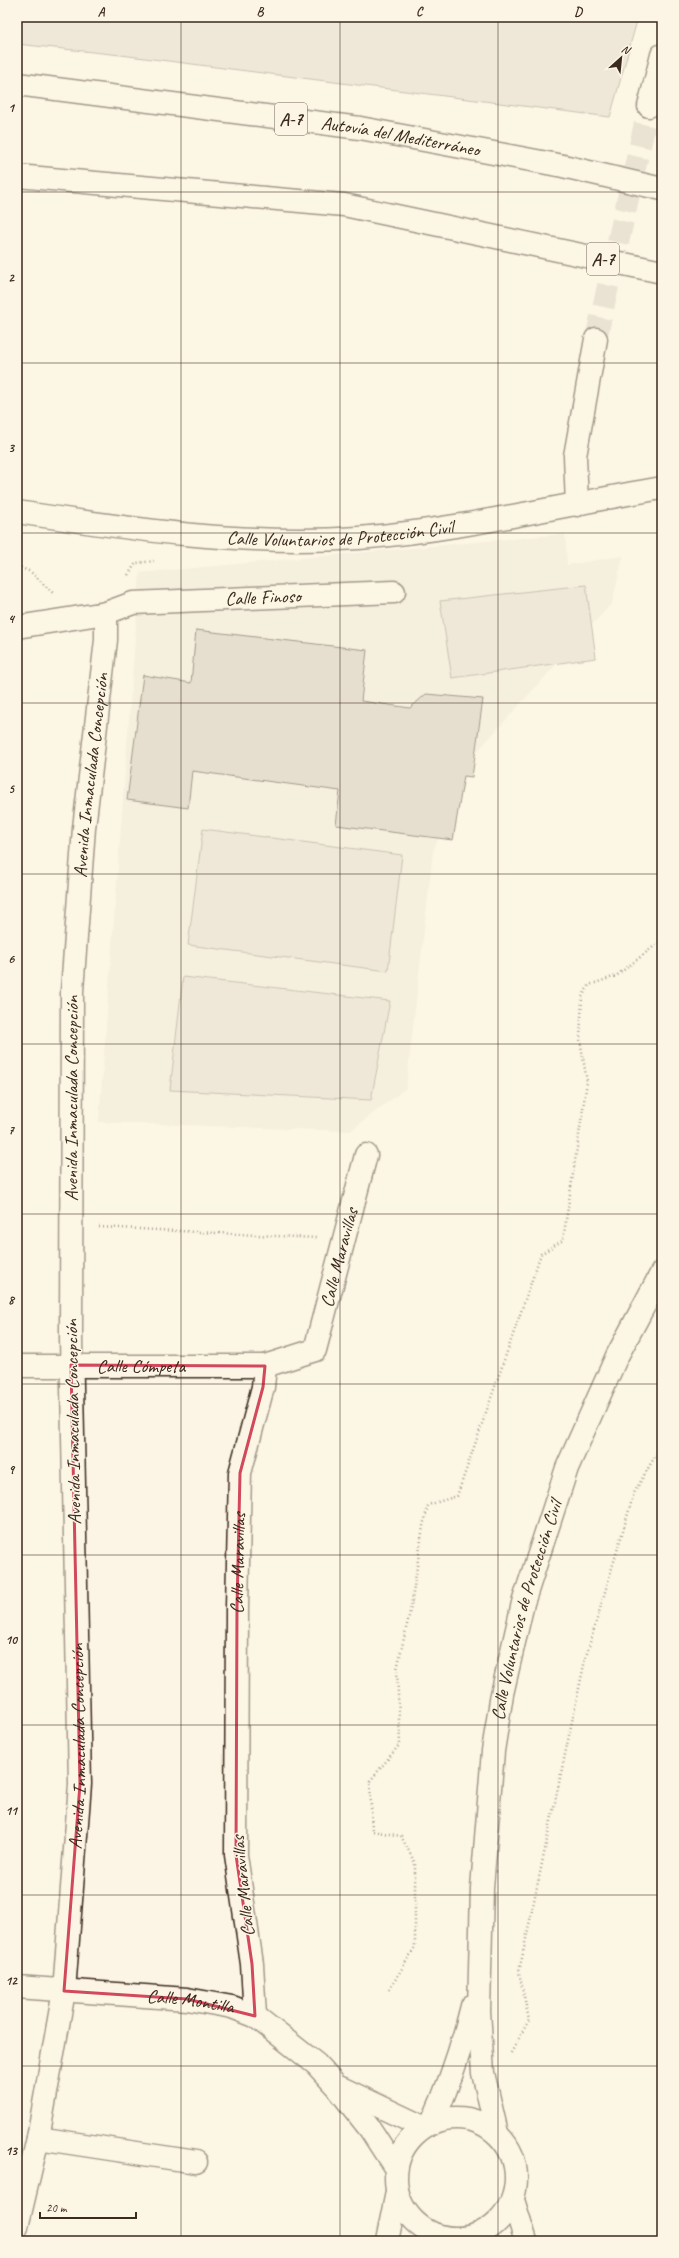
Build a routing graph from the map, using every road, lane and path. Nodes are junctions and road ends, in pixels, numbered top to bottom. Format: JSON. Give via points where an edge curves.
{"nodes":[{"id":1,"x":662,"y":55,"type":"edge"},
{"id":2,"x":17,"y":84,"type":"edge"},
{"id":3,"x":649,"y":106,"type":"tunnel mouth"},
{"id":4,"x":17,"y":176,"type":"edge"},
{"id":5,"x":662,"y":189,"type":"edge"},
{"id":6,"x":662,"y":272,"type":"edge"},
{"id":7,"x":596,"y":340,"type":"tunnel mouth"},
{"id":8,"x":662,"y":488,"type":"edge"},
{"id":9,"x":577,"y":505,"type":"junction"},
{"id":10,"x":17,"y":512,"type":"edge"},
{"id":11,"x":17,"y":566,"type":"edge"},
{"id":12,"x":394,"y":592,"type":"dead end"},
{"id":13,"x":106,"y":613,"type":"junction"},
{"id":14,"x":63,"y":620,"type":"junction"},
{"id":15,"x":17,"y":627,"type":"edge"},
{"id":16,"x":662,"y":940,"type":"edge"},
{"id":17,"x":366,"y":1155,"type":"dead end"},
{"id":18,"x":99,"y":1227,"type":"dead end"},
{"id":19,"x":344,"y":1239,"type":"junction"},
{"id":20,"x":662,"y":1272,"type":"edge"},
{"id":21,"x":71,"y":1365,"type":"junction"},
{"id":22,"x":17,"y":1366,"type":"edge"},
{"id":23,"x":265,"y":1366,"type":"junction"},
{"id":24,"x":662,"y":1444,"type":"edge"},
{"id":25,"x":480,"y":1972,"type":"junction"},
{"id":26,"x":17,"y":1987,"type":"edge"},
{"id":27,"x":389,"y":1990,"type":"dead end"},
{"id":28,"x":64,"y":1991,"type":"junction"},
{"id":29,"x":255,"y":2016,"type":"junction"},
{"id":30,"x":483,"y":2073,"type":"junction"},
{"id":31,"x":336,"y":2086,"type":"junction"},
{"id":32,"x":428,"y":2125,"type":"junction"},
{"id":33,"x":497,"y":2134,"type":"junction"},
{"id":34,"x":38,"y":2138,"type":"junction"},
{"id":35,"x":196,"y":2162,"type":"dead end"},
{"id":36,"x":396,"y":2169,"type":"junction"},
{"id":37,"x":397,"y":2192,"type":"junction"},
{"id":38,"x":513,"y":2200,"type":"junction"},
{"id":39,"x":17,"y":2227,"type":"edge"},
{"id":40,"x":485,"y":2238,"type":"edge"},
{"id":41,"x":436,"y":2239,"type":"edge"},
{"id":42,"x":387,"y":2241,"type":"edge"},
{"id":43,"x":526,"y":2241,"type":"edge"}],
"edges":[{"from":1,"to":3,"type":"main road"},
{"from":2,"to":5,"type":"main road","name":"Autovía del Mediterráneo","number":"A-7","via":[[360,128],[563,166]]},
{"from":4,"to":6,"type":"main road","number":"A-7","via":[[344,205]]},
{"from":7,"to":9,"type":"main road","via":[[576,456]]},
{"from":8,"to":9,"type":"main road","name":"Calle Voluntarios de Protección Civíl"},
{"from":9,"to":10,"type":"main road","name":"Calle Voluntarios de Protección Civíl","via":[[447,528],[359,538],[308,540],[225,538],[120,528]]},
{"from":11,"to":14,"type":"path","via":[[31,572],[52,591]]},
{"from":12,"to":13,"type":"main road","name":"Calle Finoso","via":[[133,603]]},
{"from":13,"to":14,"type":"main road"},
{"from":13,"to":21,"type":"main road","name":"Avenida Inmaculada Concepción","via":[[106,640],[84,828],[72,991]]},
{"from":14,"to":15,"type":"main road"},
{"from":16,"to":27,"type":"path","via":[[616,976],[589,985],[582,997],[580,1039],[587,1082],[563,1240],[541,1254],[458,1496],[428,1505],[411,1607],[397,1669],[400,1744],[370,1781],[372,1831],[401,1836],[415,1863],[415,1947]]},
{"from":17,"to":19,"type":"main road","name":"Calle Maravillas"},
{"from":18,"to":19,"type":"path"},
{"from":19,"to":23,"type":"main road","name":"Calle Maravillas","via":[[315,1350]]},
{"from":20,"to":25,"type":"main road","name":"Calle Voluntarios de Protección Civíl","via":[[617,1356],[567,1468],[523,1603],[502,1694],[493,1751],[482,1888]]},
{"from":21,"to":22,"type":"main road","name":"Calle Cómpeta"},
{"from":21,"to":23,"type":"main road","name":"Calle Cómpeta"},
{"from":21,"to":28,"type":"main road","name":"Avenida Inmaculada Concepción","via":[[80,1784]]},
{"from":23,"to":29,"type":"main road","name":"Calle Maravillas","via":[[263,1387],[240,1473],[238,1600],[236,1855],[252,1964]]},
{"from":24,"to":30,"type":"path","via":[[634,1493],[585,1660],[520,1972],[529,2020],[510,2054]]},
{"from":25,"to":30,"type":"main road","name":"Calle Voluntarios de Protección Civíl","via":[[480,2050]]},
{"from":25,"to":32,"type":"main road","name":"Calle Voluntarios de Protección Civíl","via":[[463,2041],[447,2088]]},
{"from":26,"to":28,"type":"main road","name":"Calle Montilla"},
{"from":28,"to":29,"type":"main road","name":"Calle Montilla","via":[[187,1999],[232,2007]]},
{"from":28,"to":34,"type":"main road","name":"Avenida Inmaculada Concepción"},
{"from":29,"to":31,"type":"main road","name":"Calle Montilla","via":[[316,2064]]},
{"from":30,"to":33,"type":"main road","name":"Calle Voluntarios de Protección Civíl"},
{"from":31,"to":32,"type":"main road","name":"Calle Montilla"},
{"from":31,"to":36,"type":"main road","name":"Calle Montilla","via":[[370,2129]]},
{"from":32,"to":33,"type":"main road","via":[[449,2118],[466,2118],[483,2124]]},
{"from":32,"to":36,"type":"main road","via":[[410,2138],[401,2153]]},
{"from":33,"to":38,"type":"main road","via":[[508,2148],[515,2164]]},
{"from":34,"to":35,"type":"main road"},
{"from":34,"to":39,"type":"main road","name":"Avenida Inmaculada Concepción"},
{"from":36,"to":37,"type":"main road"},
{"from":37,"to":41,"type":"main road","via":[[402,2207],[412,2220]]},
{"from":37,"to":42,"type":"main road"},
{"from":38,"to":40,"type":"main road"},
{"from":38,"to":43,"type":"main road"},
{"from":40,"to":41,"type":"main road"}]}
